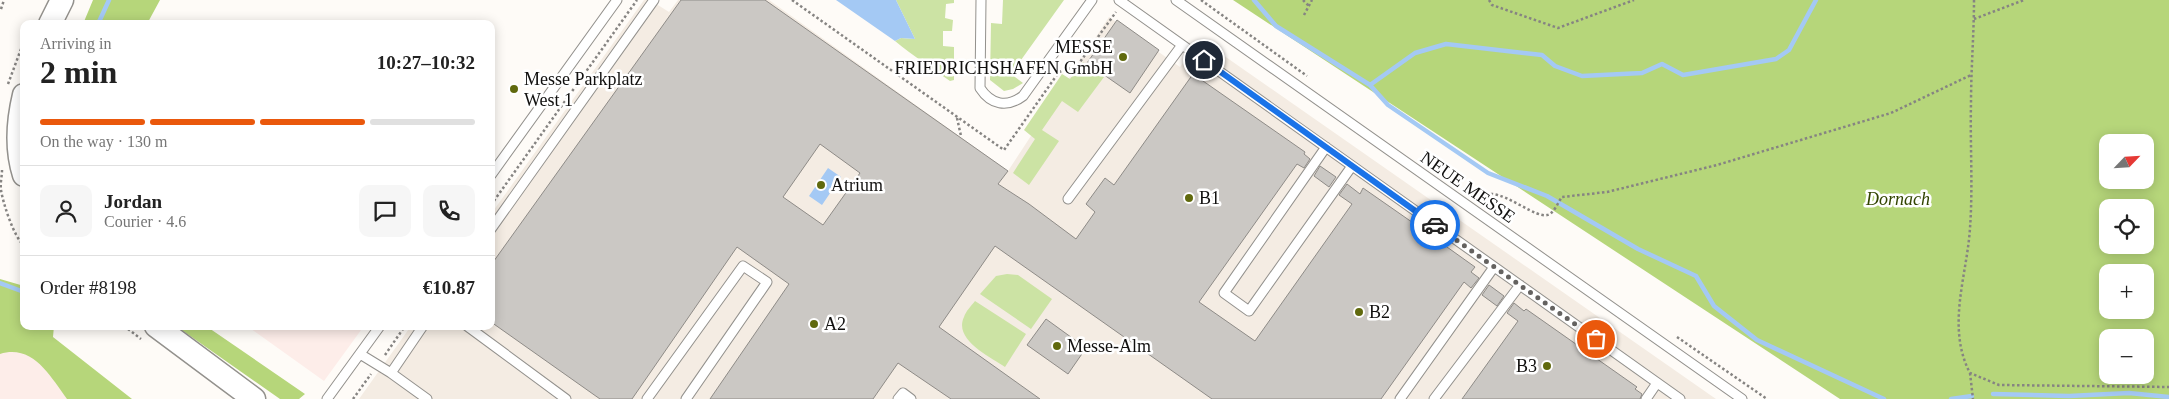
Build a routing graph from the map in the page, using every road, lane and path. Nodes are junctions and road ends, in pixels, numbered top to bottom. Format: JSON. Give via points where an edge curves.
{"nodes":[{"id":1,"x":4,"y":0,"type":"edge"},
{"id":2,"x":62,"y":0,"type":"edge"},
{"id":3,"x":617,"y":0,"type":"edge"},
{"id":4,"x":638,"y":0,"type":"edge"},
{"id":5,"x":654,"y":0,"type":"edge"},
{"id":6,"x":981,"y":0,"type":"edge"},
{"id":7,"x":1092,"y":0,"type":"edge"},
{"id":8,"x":1119,"y":0,"type":"edge"},
{"id":9,"x":1176,"y":0,"type":"edge"},
{"id":10,"x":1303,"y":0,"type":"edge"},
{"id":11,"x":1312,"y":0,"type":"edge"},
{"id":12,"x":1489,"y":0,"type":"edge"},
{"id":13,"x":1634,"y":0,"type":"edge"},
{"id":14,"x":1974,"y":0,"type":"edge"},
{"id":15,"x":2022,"y":0,"type":"edge"},
{"id":16,"x":1309,"y":6,"type":"junction"},
{"id":17,"x":1,"y":9,"type":"edge"},
{"id":18,"x":1304,"y":15,"type":"dead end"},
{"id":19,"x":1974,"y":19,"type":"junction"},
{"id":20,"x":52,"y":20,"type":"edge"},
{"id":21,"x":1182,"y":45,"type":"junction"},
{"id":22,"x":1971,"y":74,"type":"junction"},
{"id":23,"x":20,"y":112,"type":"edge"},
{"id":24,"x":957,"y":116,"type":"dead end"},
{"id":25,"x":961,"y":136,"type":"dead end"},
{"id":26,"x":1326,"y":148,"type":"junction"},
{"id":27,"x":3,"y":162,"type":"dead end"},
{"id":28,"x":20,"y":164,"type":"edge"},
{"id":29,"x":1352,"y":166,"type":"junction"},
{"id":30,"x":495,"y":169,"type":"edge"},
{"id":31,"x":1068,"y":198,"type":"dead end"},
{"id":32,"x":1475,"y":198,"type":"dead end"},
{"id":33,"x":495,"y":199,"type":"edge"},
{"id":34,"x":495,"y":223,"type":"edge"},
{"id":35,"x":20,"y":242,"type":"edge"},
{"id":36,"x":1494,"y":267,"type":"junction"},
{"id":37,"x":1520,"y":285,"type":"junction"},
{"id":38,"x":161,"y":330,"type":"edge"},
{"id":39,"x":377,"y":330,"type":"edge"},
{"id":40,"x":420,"y":330,"type":"edge"},
{"id":41,"x":472,"y":330,"type":"edge"},
{"id":42,"x":360,"y":354,"type":"junction"},
{"id":43,"x":391,"y":373,"type":"junction"},
{"id":44,"x":1970,"y":373,"type":"junction"},
{"id":45,"x":1657,"y":383,"type":"junction"},
{"id":46,"x":2169,"y":387,"type":"edge"},
{"id":47,"x":243,"y":396,"type":"edge"},
{"id":48,"x":327,"y":399,"type":"edge"},
{"id":49,"x":427,"y":399,"type":"edge"},
{"id":50,"x":566,"y":399,"type":"edge"},
{"id":51,"x":647,"y":399,"type":"edge"},
{"id":52,"x":686,"y":399,"type":"edge"},
{"id":53,"x":898,"y":399,"type":"edge"},
{"id":54,"x":911,"y":399,"type":"edge"},
{"id":55,"x":1400,"y":399,"type":"edge"},
{"id":56,"x":1434,"y":399,"type":"edge"},
{"id":57,"x":1646,"y":399,"type":"edge"},
{"id":58,"x":1680,"y":399,"type":"edge"},
{"id":59,"x":1742,"y":399,"type":"edge"},
{"id":60,"x":1973,"y":399,"type":"edge"}],
"edges":[{"from":1,"to":17,"type":"path"},
{"from":2,"to":20,"type":"street"},
{"from":3,"to":30,"type":"lane"},
{"from":4,"to":33,"type":"path"},
{"from":5,"to":34,"type":"lane"},
{"from":6,"to":7,"type":"lane","via":[[980,88],[986,97],[1004,104],[1014,103],[1024,96]]},
{"from":8,"to":21,"type":"lane"},
{"from":9,"to":59,"type":"lane","name":"NEUE MESSE"},
{"from":10,"to":16,"type":"path"},
{"from":11,"to":16,"type":"path"},
{"from":12,"to":13,"type":"path","via":[[1492,5],[1558,28]]},
{"from":14,"to":19,"type":"path"},
{"from":15,"to":19,"type":"path"},
{"from":16,"to":18,"type":"path"},
{"from":19,"to":22,"type":"path"},
{"from":21,"to":26,"type":"lane"},
{"from":21,"to":31,"type":"lane"},
{"from":22,"to":32,"type":"path","via":[[1891,113],[1717,165],[1607,192],[1562,197],[1551,213],[1538,215],[1503,196],[1492,194]]},
{"from":22,"to":44,"type":"path","via":[[1970,228],[1960,301],[1959,340],[1962,359]]},
{"from":23,"to":28,"type":"street"},
{"from":24,"to":25,"type":"path"},
{"from":26,"to":29,"type":"lane"},
{"from":26,"to":29,"type":"lane","via":[[1224,293],[1249,311]]},
{"from":27,"to":35,"type":"path","via":[[1,190]]},
{"from":29,"to":36,"type":"lane"},
{"from":36,"to":37,"type":"lane"},
{"from":36,"to":55,"type":"lane"},
{"from":37,"to":45,"type":"lane"},
{"from":37,"to":56,"type":"lane"},
{"from":38,"to":47,"type":"street"},
{"from":39,"to":42,"type":"lane"},
{"from":40,"to":43,"type":"lane"},
{"from":41,"to":50,"type":"lane"},
{"from":42,"to":43,"type":"lane"},
{"from":42,"to":48,"type":"lane"},
{"from":43,"to":49,"type":"lane"},
{"from":44,"to":46,"type":"path","via":[[1999,385]]},
{"from":44,"to":60,"type":"path"},
{"from":45,"to":57,"type":"lane"},
{"from":45,"to":58,"type":"lane"},
{"from":51,"to":52,"type":"lane","via":[[743,266],[767,282]]},
{"from":53,"to":54,"type":"lane","via":[[903,392]]}]}
